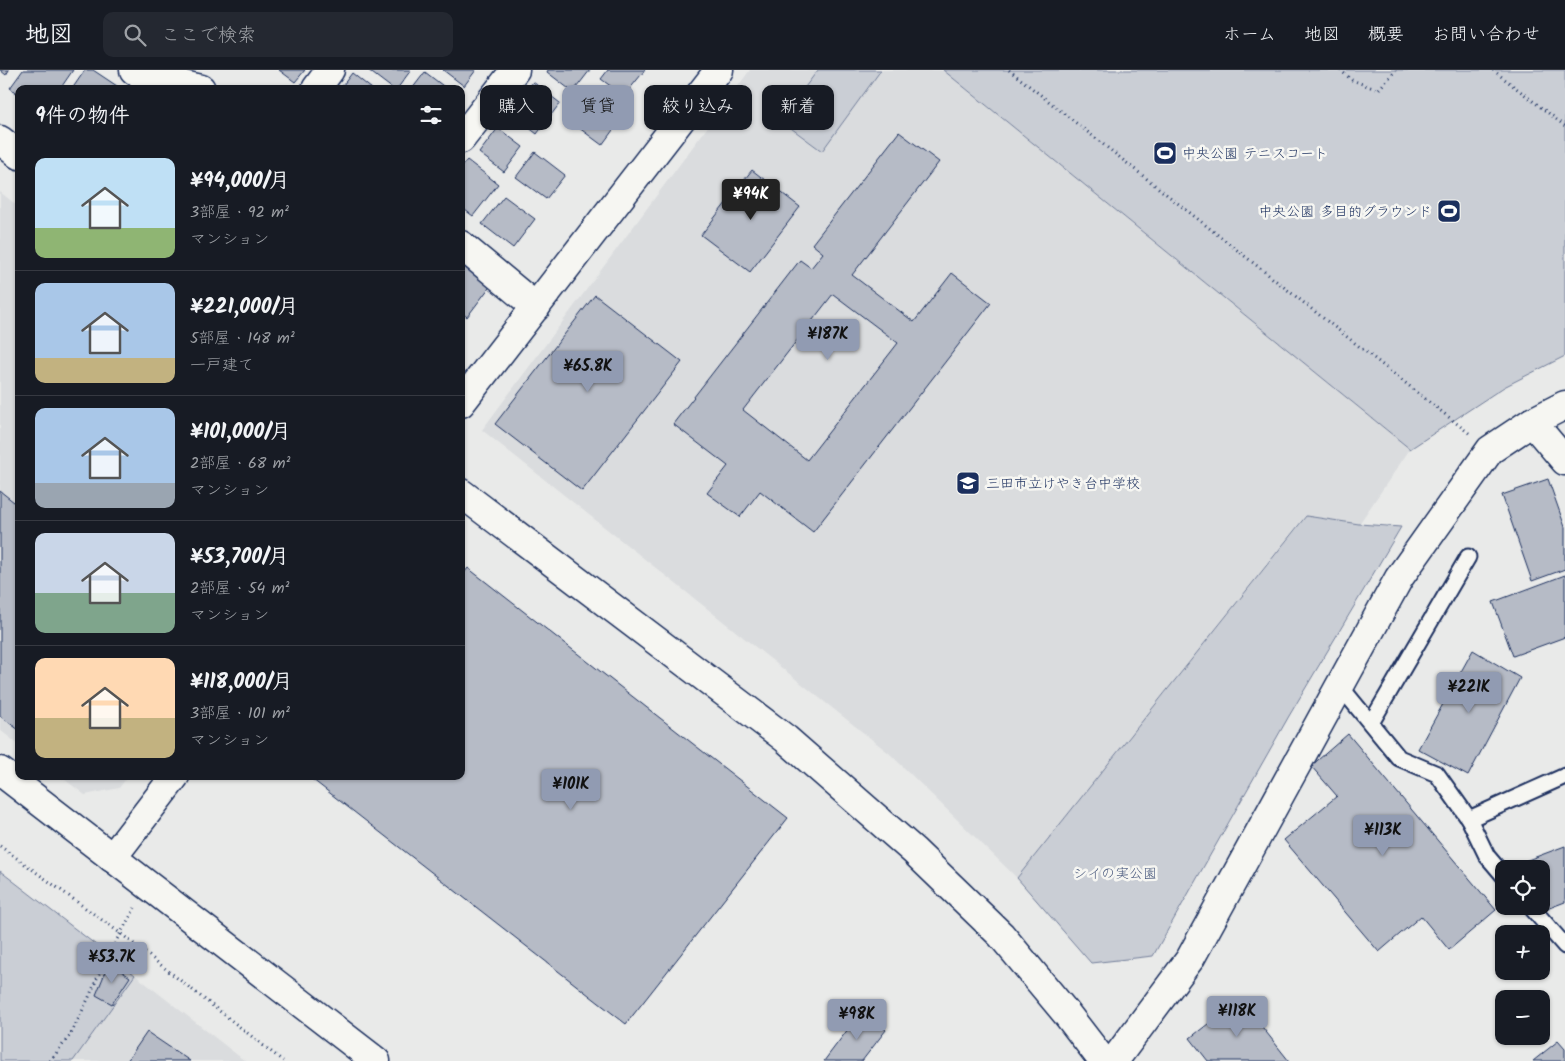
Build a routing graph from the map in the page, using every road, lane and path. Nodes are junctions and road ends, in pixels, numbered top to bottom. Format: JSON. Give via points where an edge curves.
{"nodes":[{"id":1,"x":330,"y":70,"type":"edge"},
{"id":2,"x":516,"y":70,"type":"edge"},
{"id":3,"x":719,"y":70,"type":"edge"},
{"id":4,"x":1009,"y":70,"type":"edge"},
{"id":5,"x":1340,"y":70,"type":"edge"},
{"id":6,"x":1396,"y":70,"type":"edge"},
{"id":7,"x":1493,"y":70,"type":"edge"},
{"id":8,"x":141,"y":72,"type":"edge"},
{"id":9,"x":188,"y":85,"type":"edge"},
{"id":10,"x":319,"y":85,"type":"edge"},
{"id":11,"x":1565,"y":126,"type":"edge"},
{"id":12,"x":465,"y":134,"type":"edge"},
{"id":13,"x":0,"y":140,"type":"edge"},
{"id":14,"x":15,"y":151,"type":"edge"},
{"id":15,"x":465,"y":248,"type":"edge"},
{"id":16,"x":536,"y":307,"type":"junction"},
{"id":17,"x":465,"y":398,"type":"edge"},
{"id":18,"x":1565,"y":405,"type":"edge"},
{"id":19,"x":1532,"y":422,"type":"junction"},
{"id":20,"x":1490,"y":450,"type":"junction"},
{"id":21,"x":1565,"y":461,"type":"edge"},
{"id":22,"x":465,"y":496,"type":"edge"},
{"id":23,"x":1468,"y":557,"type":"dead end"},
{"id":24,"x":1340,"y":686,"type":"junction"},
{"id":25,"x":1370,"y":723,"type":"junction"},
{"id":26,"x":0,"y":771,"type":"edge"},
{"id":27,"x":1565,"y":776,"type":"edge"},
{"id":28,"x":172,"y":780,"type":"edge"},
{"id":29,"x":1469,"y":818,"type":"junction"},
{"id":30,"x":0,"y":846,"type":"edge"},
{"id":31,"x":112,"y":858,"type":"junction"},
{"id":32,"x":1495,"y":866,"type":"edge"},
{"id":33,"x":148,"y":886,"type":"junction"},
{"id":34,"x":1538,"y":915,"type":"edge"},
{"id":35,"x":120,"y":933,"type":"junction"},
{"id":36,"x":1565,"y":946,"type":"edge"},
{"id":37,"x":50,"y":1061,"type":"edge"},
{"id":38,"x":283,"y":1061,"type":"edge"},
{"id":39,"x":376,"y":1061,"type":"edge"},
{"id":40,"x":1103,"y":1061,"type":"edge"},
{"id":41,"x":1114,"y":1061,"type":"edge"}],
"edges":[{"from":1,"to":10,"type":"street"},
{"from":2,"to":12,"type":"street"},
{"from":3,"to":16,"type":"street"},
{"from":4,"to":20,"type":"path"},
{"from":5,"to":6,"type":"path","via":[[1352,80],[1378,90]]},
{"from":7,"to":11,"type":"path"},
{"from":8,"to":9,"type":"street"},
{"from":13,"to":14,"type":"street"},
{"from":15,"to":16,"type":"street"},
{"from":16,"to":17,"type":"street"},
{"from":18,"to":19,"type":"street"},
{"from":19,"to":20,"type":"street"},
{"from":19,"to":21,"type":"street"},
{"from":20,"to":24,"type":"street","via":[[1399,578]]},
{"from":22,"to":40,"type":"street","via":[[786,739],[914,851],[1001,935]]},
{"from":23,"to":25,"type":"lane"},
{"from":24,"to":25,"type":"lane"},
{"from":24,"to":41,"type":"street","via":[[1190,959]]},
{"from":25,"to":29,"type":"lane","via":[[1399,758],[1437,774]]},
{"from":26,"to":31,"type":"street"},
{"from":27,"to":29,"type":"lane"},
{"from":28,"to":31,"type":"street"},
{"from":29,"to":32,"type":"lane","via":[[1486,856]]},
{"from":30,"to":35,"type":"path"},
{"from":31,"to":33,"type":"street"},
{"from":33,"to":35,"type":"path"},
{"from":33,"to":39,"type":"street"},
{"from":34,"to":36,"type":"lane"},
{"from":35,"to":37,"type":"path","via":[[71,1034]]},
{"from":35,"to":38,"type":"path"}]}
